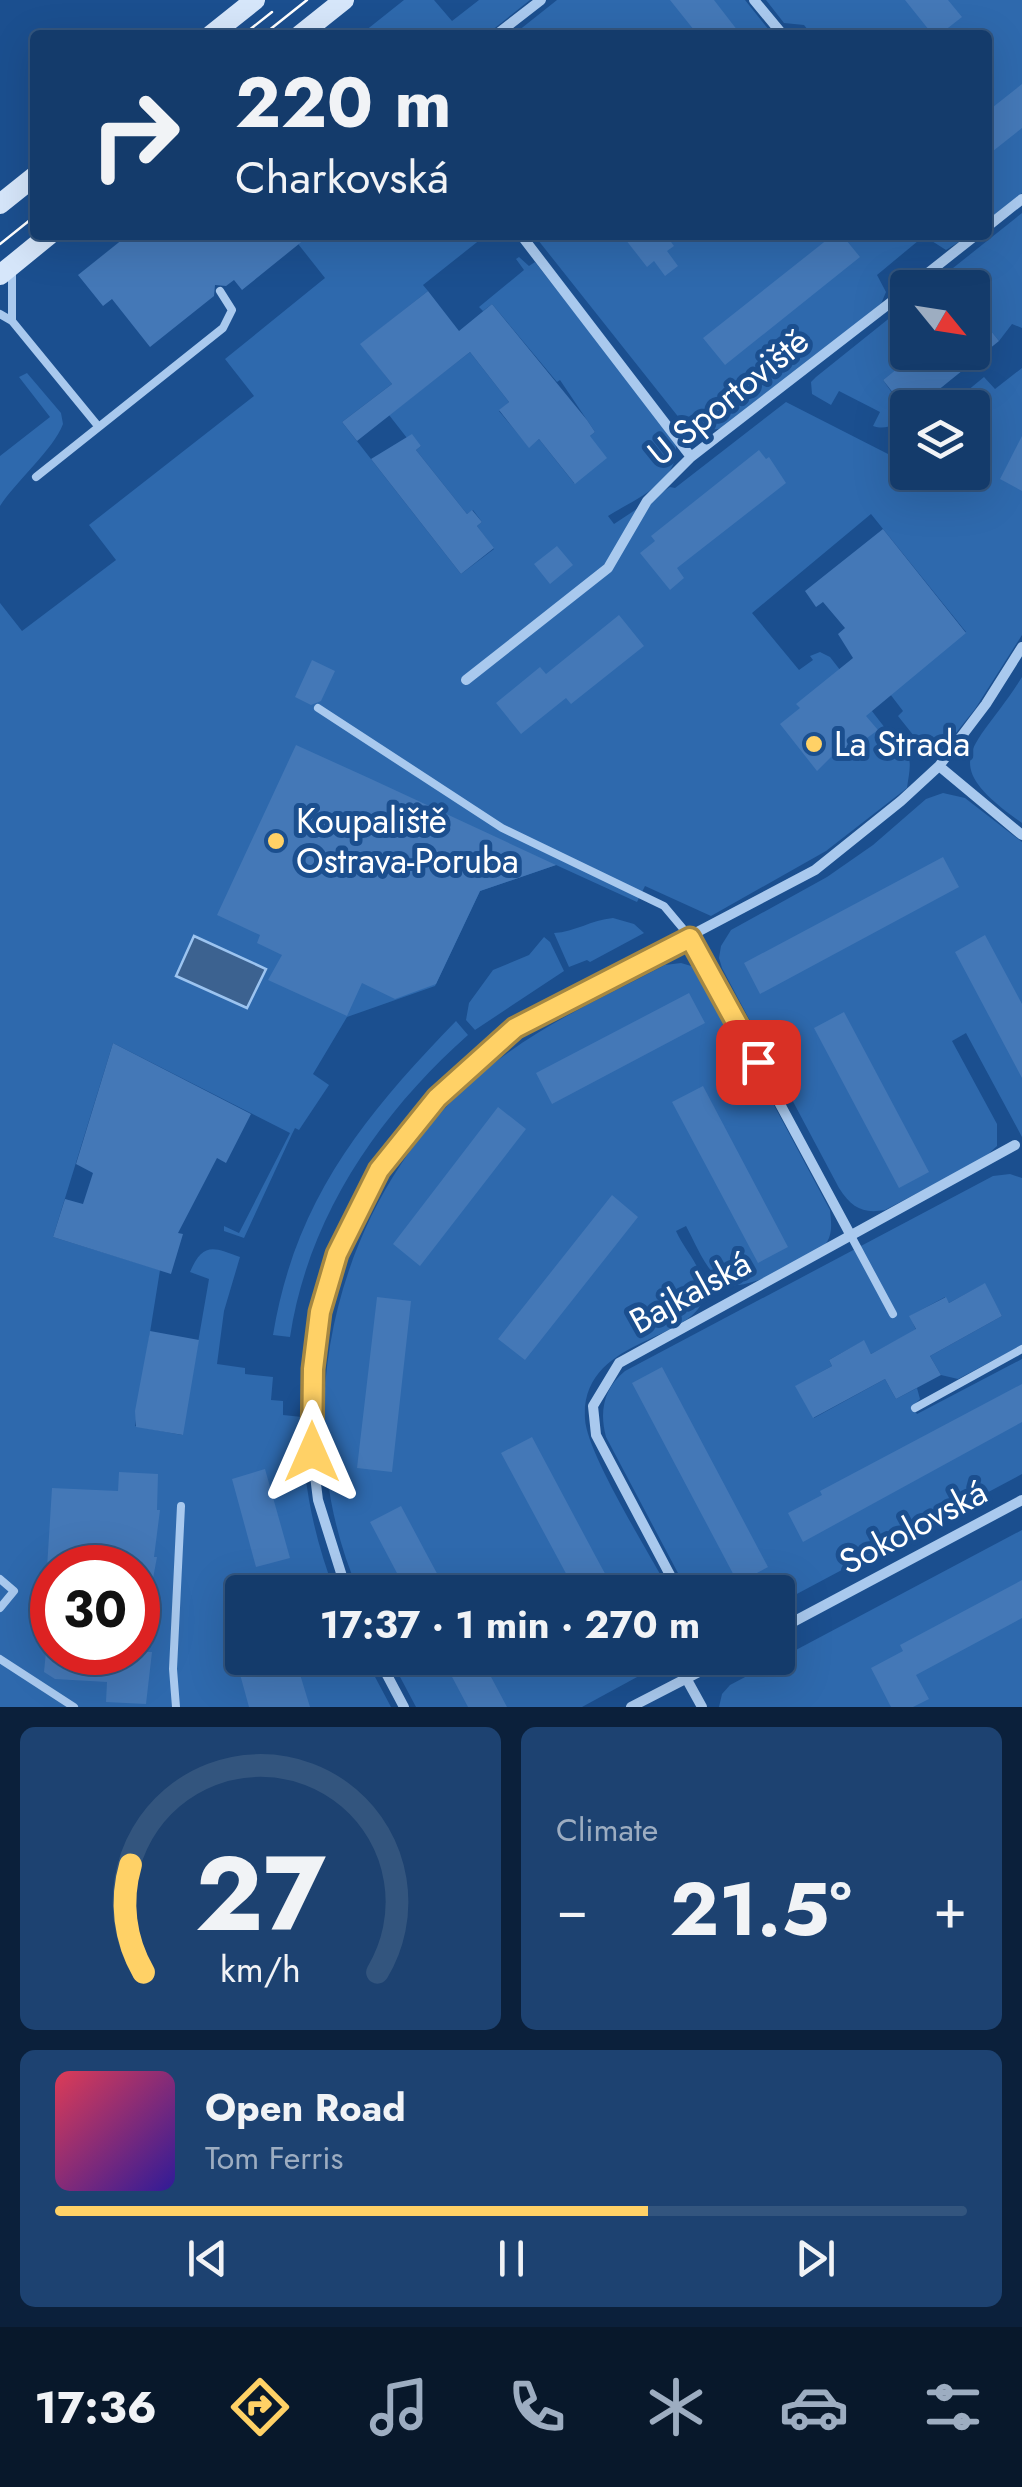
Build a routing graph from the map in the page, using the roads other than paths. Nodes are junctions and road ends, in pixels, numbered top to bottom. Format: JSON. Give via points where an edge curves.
{"nodes":[{"id":1,"x":253,"y":0,"type":"edge"},
{"id":2,"x":344,"y":0,"type":"edge"},
{"id":3,"x":541,"y":0,"type":"edge"},
{"id":4,"x":754,"y":0,"type":"edge"},
{"id":5,"x":217,"y":30,"type":"edge"},
{"id":6,"x":306,"y":30,"type":"edge"},
{"id":7,"x":502,"y":30,"type":"edge"},
{"id":8,"x":779,"y":30,"type":"edge"},
{"id":9,"x":30,"y":180,"type":"edge"},
{"id":10,"x":1022,"y":199,"type":"edge"},
{"id":11,"x":0,"y":204,"type":"edge"},
{"id":12,"x":992,"y":223,"type":"edge"},
{"id":13,"x":43,"y":240,"type":"edge"},
{"id":14,"x":526,"y":240,"type":"edge"},
{"id":15,"x":970,"y":240,"type":"edge"},
{"id":16,"x":6,"y":270,"type":"edge"},
{"id":17,"x":931,"y":270,"type":"edge"},
{"id":18,"x":220,"y":291,"type":"dead end"},
{"id":19,"x":890,"y":302,"type":"edge"},
{"id":20,"x":0,"y":314,"type":"edge"},
{"id":21,"x":12,"y":321,"type":"junction"},
{"id":22,"x":98,"y":426,"type":"junction"},
{"id":23,"x":692,"y":456,"type":"junction"},
{"id":24,"x":36,"y":477,"type":"dead end"},
{"id":25,"x":1022,"y":647,"type":"edge"},
{"id":26,"x":466,"y":680,"type":"dead end"},
{"id":27,"x":318,"y":708,"type":"dead end"},
{"id":28,"x":938,"y":766,"type":"junction"},
{"id":29,"x":1022,"y":835,"type":"edge"},
{"id":30,"x":690,"y":938,"type":"junction"},
{"id":31,"x":1015,"y":1145,"type":"joint"},
{"id":32,"x":1022,"y":1158,"type":"edge"},
{"id":33,"x":850,"y":1234,"type":"junction"},
{"id":34,"x":892,"y":1314,"type":"dead end"},
{"id":35,"x":1022,"y":1349,"type":"edge"},
{"id":36,"x":915,"y":1408,"type":"dead end"},
{"id":37,"x":1022,"y":1500,"type":"edge"},
{"id":38,"x":180,"y":1506,"type":"dead end"},
{"id":39,"x":341,"y":1575,"type":"edge"},
{"id":40,"x":670,"y":1575,"type":"edge"},
{"id":41,"x":0,"y":1579,"type":"edge"},
{"id":42,"x":0,"y":1608,"type":"edge"},
{"id":43,"x":795,"y":1621,"type":"edge"},
{"id":44,"x":0,"y":1659,"type":"edge"},
{"id":45,"x":387,"y":1675,"type":"edge"},
{"id":46,"x":691,"y":1675,"type":"edge"},
{"id":47,"x":686,"y":1678,"type":"junction"},
{"id":48,"x":74,"y":1707,"type":"edge"},
{"id":49,"x":176,"y":1707,"type":"edge"},
{"id":50,"x":404,"y":1707,"type":"edge"},
{"id":51,"x":631,"y":1707,"type":"edge"},
{"id":52,"x":702,"y":1707,"type":"edge"}],
"edges":[{"from":1,"to":5,"type":"main road"},
{"from":2,"to":6,"type":"main road"},
{"from":3,"to":7,"type":"street"},
{"from":4,"to":8,"type":"street"},
{"from":9,"to":11,"type":"main road"},
{"from":10,"to":12,"type":"street"},
{"from":13,"to":16,"type":"main road"},
{"from":14,"to":23,"type":"street"},
{"from":15,"to":17,"type":"street","name":"U Sportoviště"},
{"from":16,"to":21,"type":"lane"},
{"from":18,"to":22,"type":"lane","via":[[232,310],[222,328]]},
{"from":19,"to":23,"type":"street","name":"U Sportoviště"},
{"from":20,"to":21,"type":"lane"},
{"from":21,"to":22,"type":"lane"},
{"from":22,"to":24,"type":"lane"},
{"from":23,"to":26,"type":"street","name":"U Sportoviště","via":[[647,502],[608,568]]},
{"from":25,"to":28,"type":"street"},
{"from":27,"to":30,"type":"lane","via":[[502,828],[664,906]]},
{"from":28,"to":29,"type":"street"},
{"from":28,"to":30,"type":"street","via":[[814,870]]},
{"from":30,"to":33,"type":"street"},
{"from":30,"to":39,"type":"street","via":[[515,1028],[437,1098],[379,1170],[337,1254],[313,1369],[318,1500]]},
{"from":31,"to":32,"type":"lane"},
{"from":31,"to":33,"type":"street","name":"Bajkalská"},
{"from":33,"to":34,"type":"lane"},
{"from":33,"to":40,"type":"street","name":"Bajkalská","via":[[619,1363],[592,1406],[596,1436]]},
{"from":35,"to":36,"type":"lane"},
{"from":37,"to":43,"type":"street","name":"Sokolovská"},
{"from":38,"to":49,"type":"lane"},
{"from":41,"to":42,"type":"lane","via":[[14,1591]]},
{"from":44,"to":48,"type":"lane"},
{"from":45,"to":50,"type":"street"},
{"from":46,"to":47,"type":"street"},
{"from":47,"to":51,"type":"street"},
{"from":47,"to":52,"type":"street"}]}
